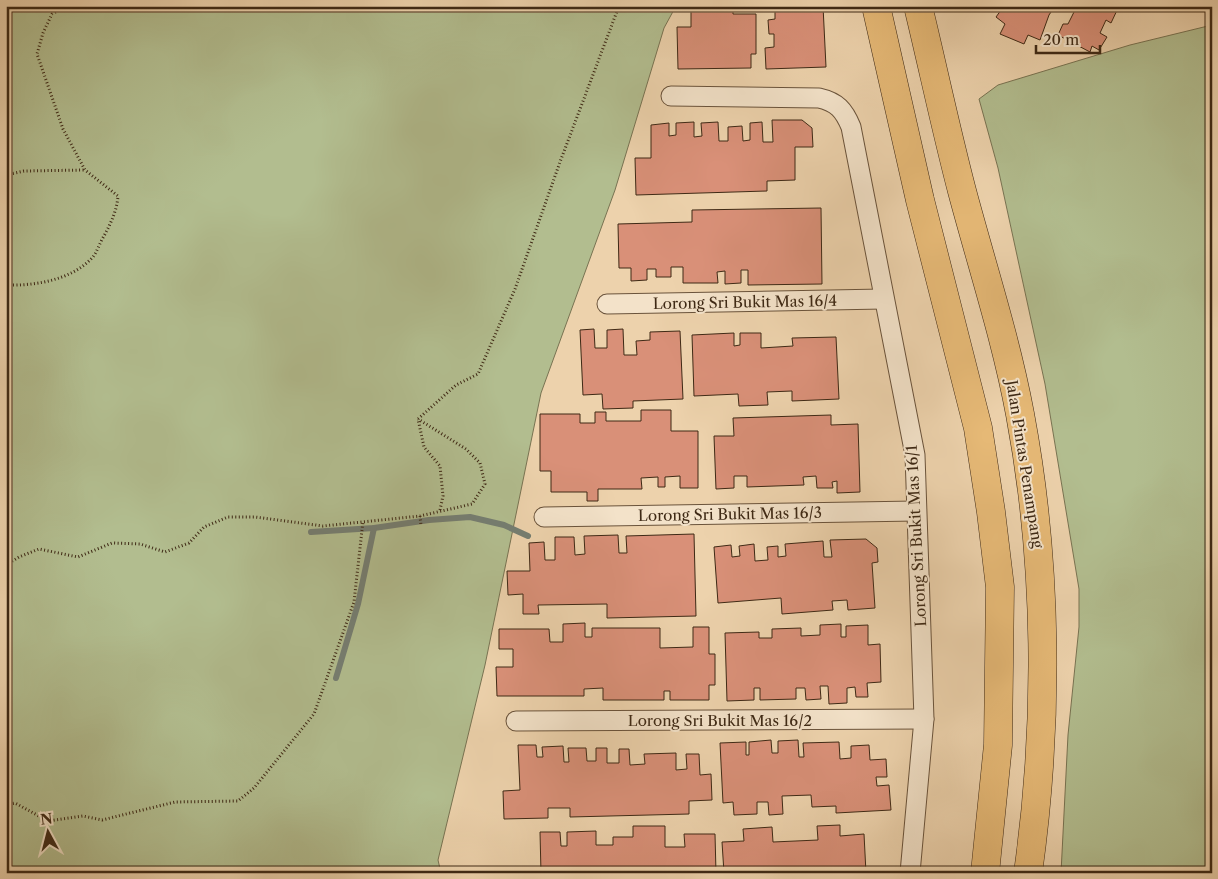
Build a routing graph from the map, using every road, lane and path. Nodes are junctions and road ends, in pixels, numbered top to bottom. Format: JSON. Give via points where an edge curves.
{"nodes":[{"id":1,"x":66,"y":6,"type":"edge"},
{"id":2,"x":80,"y":6,"type":"edge"},
{"id":3,"x":90,"y":6,"type":"edge"},
{"id":4,"x":110,"y":6,"type":"edge"},
{"id":5,"x":116,"y":6,"type":"edge"},
{"id":6,"x":619,"y":6,"type":"edge"},
{"id":7,"x":876,"y":6,"type":"edge"},
{"id":8,"x":918,"y":6,"type":"edge"},
{"id":9,"x":671,"y":96,"type":"dead end"},
{"id":10,"x":85,"y":170,"type":"junction"},
{"id":11,"x":6,"y":175,"type":"edge"},
{"id":12,"x":6,"y":285,"type":"edge"},
{"id":13,"x":883,"y":299,"type":"junction"},
{"id":14,"x":607,"y":304,"type":"dead end"},
{"id":15,"x":418,"y":420,"type":"junction"},
{"id":16,"x":440,"y":510,"type":"junction"},
{"id":17,"x":916,"y":511,"type":"junction"},
{"id":18,"x":420,"y":516,"type":"junction"},
{"id":19,"x":544,"y":516,"type":"dead end"},
{"id":20,"x":363,"y":521,"type":"junction"},
{"id":21,"x":421,"y":526,"type":"dead end"},
{"id":22,"x":6,"y":565,"type":"edge"},
{"id":23,"x":924,"y":719,"type":"junction"},
{"id":24,"x":516,"y":722,"type":"dead end"},
{"id":25,"x":6,"y":804,"type":"edge"},
{"id":26,"x":910,"y":873,"type":"edge"},
{"id":27,"x":985,"y":873,"type":"edge"},
{"id":28,"x":1028,"y":873,"type":"edge"}],
"edges":[{"from":1,"to":10,"type":"path","via":[[52,14],[37,54],[63,128]]},
{"from":2,"to":3,"type":"path"},
{"from":4,"to":5,"type":"path"},
{"from":6,"to":15,"type":"path","via":[[515,289],[478,374],[456,385]]},
{"from":7,"to":27,"type":"main road","via":[[918,191],[978,428],[991,512],[1000,587],[998,745]]},
{"from":8,"to":28,"type":"main road","name":"Jalan Pintas Penampang","via":[[1020,414],[1034,503],[1042,580],[1042,666],[1038,770]]},
{"from":9,"to":13,"type":"street","name":"Lorong Sri Bukit Mas 16/1","via":[[819,98],[831,101],[846,116],[854,140]]},
{"from":10,"to":11,"type":"path","via":[[24,171]]},
{"from":10,"to":12,"type":"path","via":[[118,196],[109,226],[93,256],[51,282]]},
{"from":13,"to":14,"type":"street","name":"Lorong Sri Bukit Mas 16/4"},
{"from":13,"to":17,"type":"street","name":"Lorong Sri Bukit Mas 16/1","via":[[914,455]]},
{"from":15,"to":16,"type":"path","via":[[424,447],[440,466],[443,496]]},
{"from":15,"to":16,"type":"path","via":[[466,449],[480,463],[485,484],[472,504]]},
{"from":16,"to":18,"type":"path"},
{"from":17,"to":19,"type":"street","name":"Lorong Sri Bukit Mas 16/3"},
{"from":17,"to":23,"type":"street","name":"Lorong Sri Bukit Mas 16/1"},
{"from":18,"to":20,"type":"path"},
{"from":18,"to":21,"type":"path"},
{"from":20,"to":22,"type":"path","via":[[323,526],[255,517],[228,517],[204,527],[189,543],[165,552],[140,544],[112,543],[78,557],[39,550],[19,556]]},
{"from":20,"to":25,"type":"path","via":[[354,602],[314,714],[254,788],[238,801],[176,802],[102,820],[83,816],[48,821],[15,803]]},
{"from":23,"to":24,"type":"street","name":"Lorong Sri Bukit Mas 16/2"},
{"from":23,"to":26,"type":"street","name":"Lorong Sri Bukit Mas 16/1"}]}
